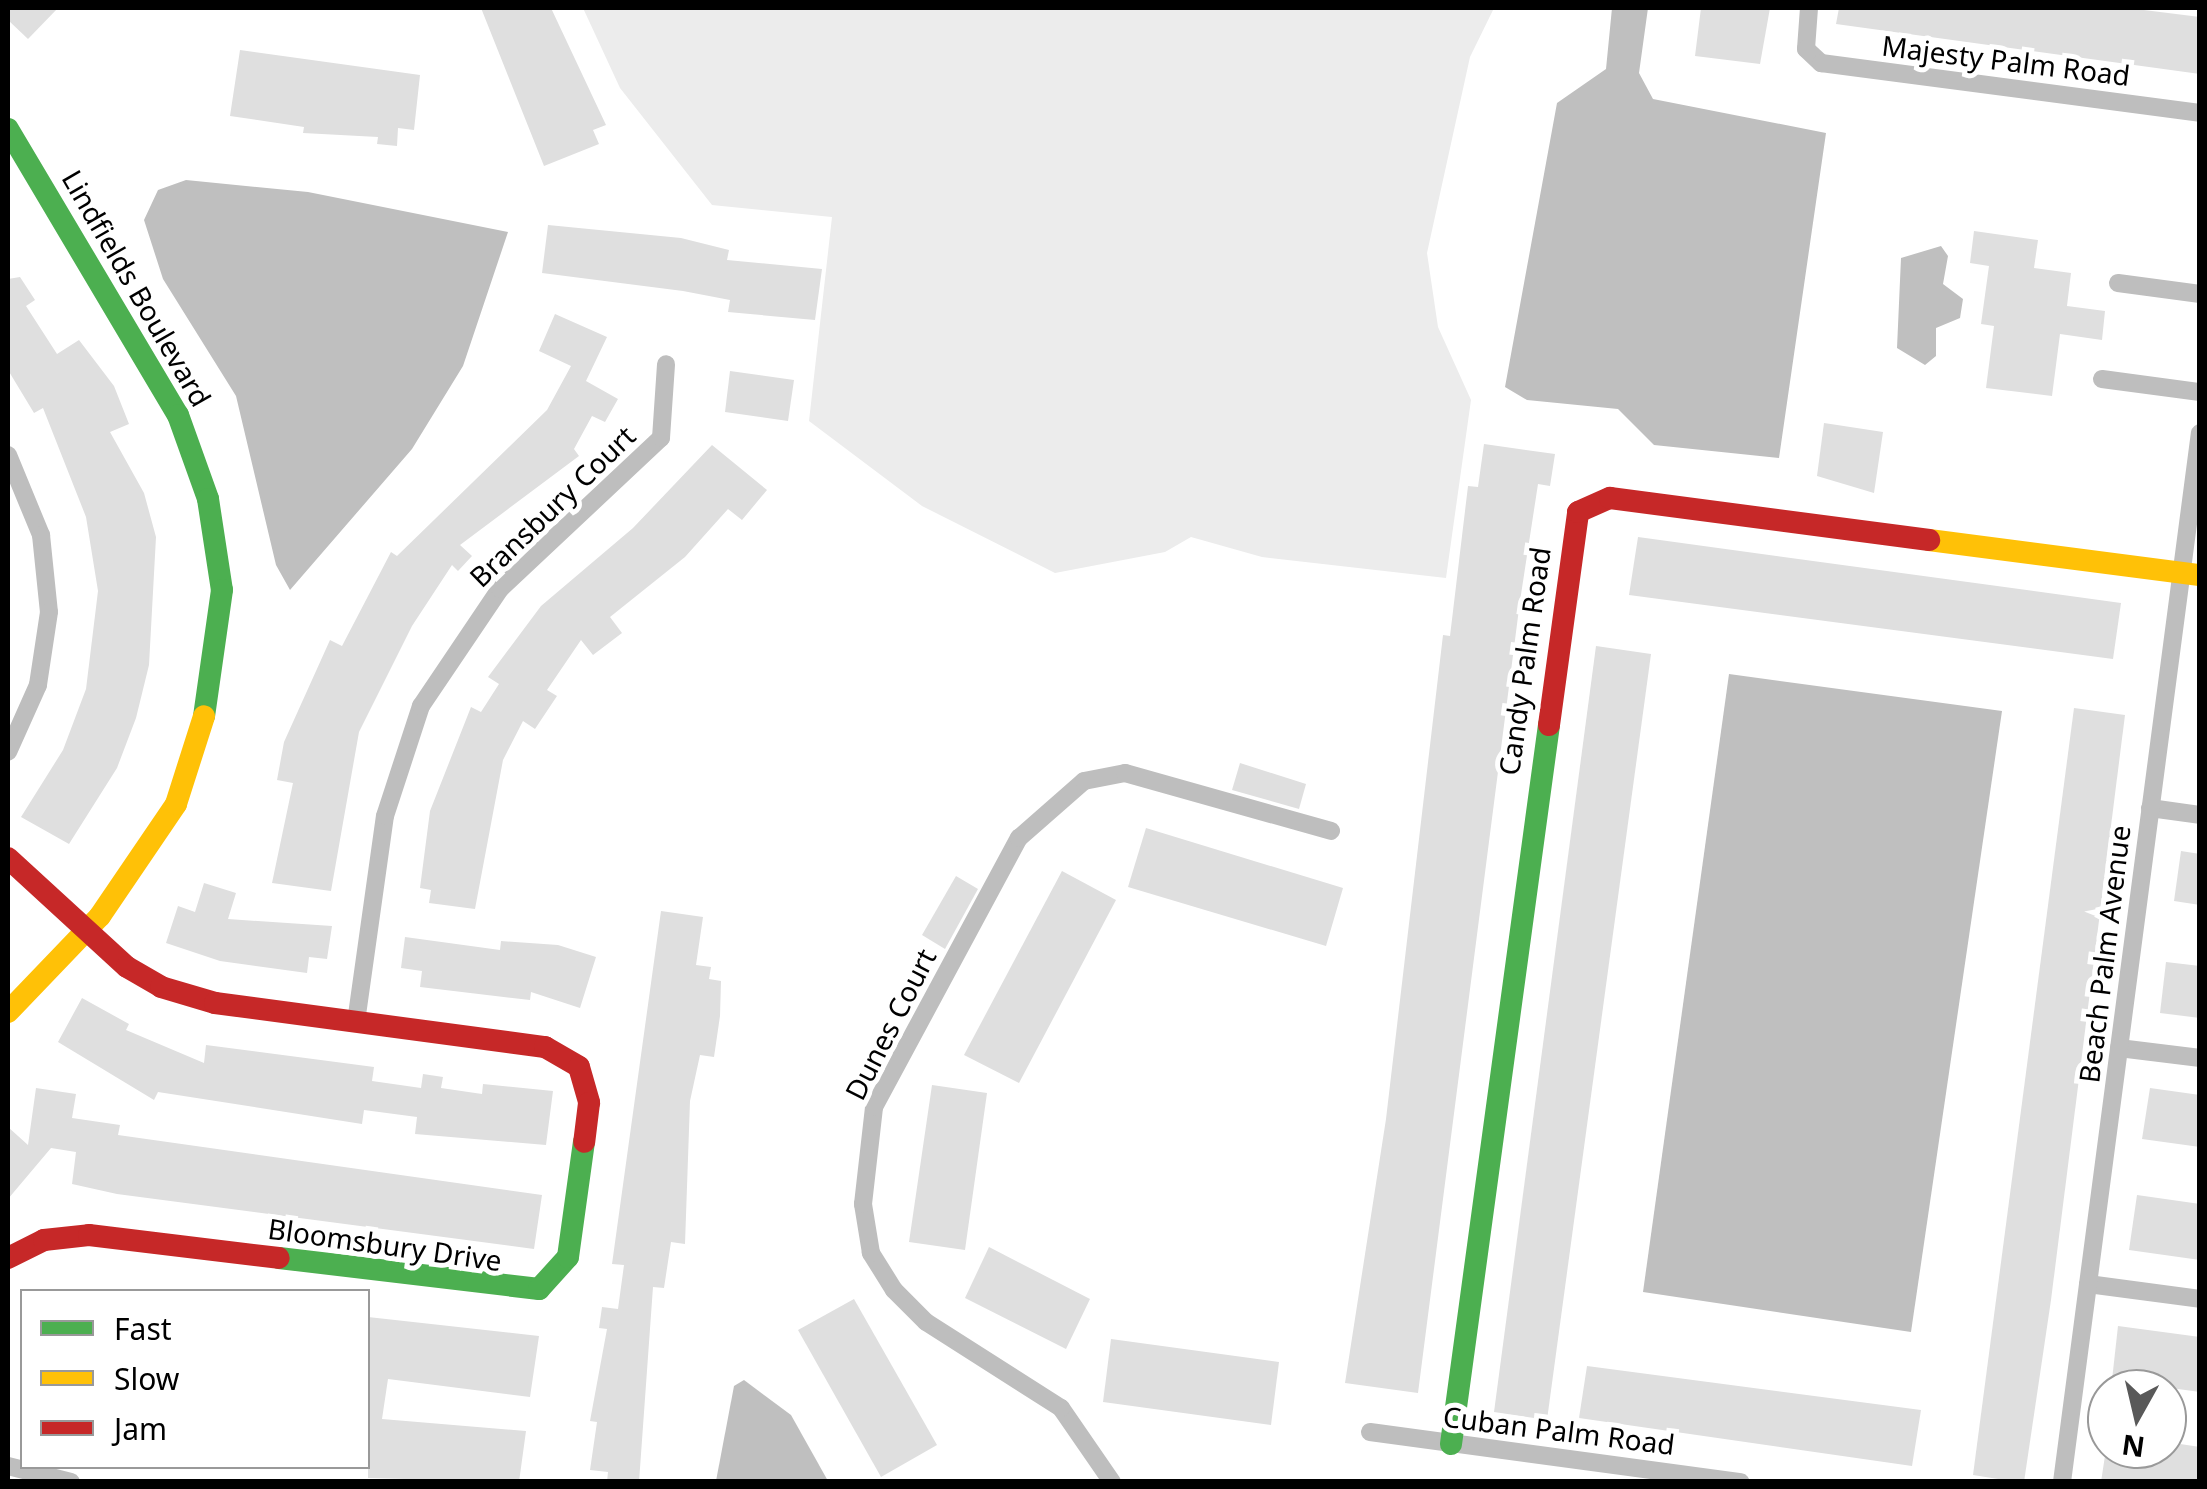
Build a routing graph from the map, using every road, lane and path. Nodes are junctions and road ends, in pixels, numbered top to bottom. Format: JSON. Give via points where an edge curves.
{"nodes":[{"id":1,"x":1809,"y":8,"type":"edge"},
{"id":2,"x":2200,"y":113,"type":"edge"},
{"id":3,"x":8,"y":129,"type":"edge"},
{"id":4,"x":2118,"y":282,"type":"dead end"},
{"id":5,"x":2200,"y":294,"type":"edge"},
{"id":6,"x":666,"y":364,"type":"dead end"},
{"id":7,"x":2102,"y":379,"type":"dead end"},
{"id":8,"x":2200,"y":392,"type":"edge"},
{"id":9,"x":2200,"y":433,"type":"edge"},
{"id":10,"x":8,"y":456,"type":"edge"},
{"id":11,"x":2190,"y":574,"type":"edge"},
{"id":12,"x":8,"y":752,"type":"edge"},
{"id":13,"x":2150,"y":808,"type":"junction"},
{"id":14,"x":2200,"y":815,"type":"edge"},
{"id":15,"x":1331,"y":831,"type":"dead end"},
{"id":16,"x":8,"y":858,"type":"edge"},
{"id":17,"x":86,"y":931,"type":"junction"},
{"id":18,"x":8,"y":1012,"type":"edge"},
{"id":19,"x":356,"y":1022,"type":"junction"},
{"id":20,"x":2119,"y":1048,"type":"junction"},
{"id":21,"x":2200,"y":1058,"type":"edge"},
{"id":22,"x":8,"y":1258,"type":"edge"},
{"id":23,"x":2088,"y":1284,"type":"junction"},
{"id":24,"x":2200,"y":1299,"type":"edge"},
{"id":25,"x":1370,"y":1432,"type":"dead end"},
{"id":26,"x":1451,"y":1444,"type":"junction"},
{"id":27,"x":8,"y":1466,"type":"edge"},
{"id":28,"x":71,"y":1482,"type":"edge"},
{"id":29,"x":1112,"y":1482,"type":"edge"},
{"id":30,"x":1741,"y":1482,"type":"edge"},
{"id":31,"x":2062,"y":1482,"type":"edge"}],
"edges":[{"from":1,"to":2,"type":"street","name":"Majesty Palm Road","via":[[1809,54],[1828,65]]},
{"from":3,"to":17,"type":"street","name":"Lindfields Boulevard","via":[[165,388],[200,471],[219,558],[219,653],[198,750],[148,854]]},
{"from":4,"to":5,"type":"street"},
{"from":6,"to":19,"type":"street","name":"Bransbury Court","via":[[661,438],[500,590],[420,706],[385,816]]},
{"from":7,"to":8,"type":"street"},
{"from":9,"to":11,"type":"street","name":"Beach Palm Avenue"},
{"from":10,"to":12,"type":"street","via":[[41,535],[49,612],[38,685]]},
{"from":11,"to":13,"type":"street","name":"Beach Palm Avenue"},
{"from":11,"to":26,"type":"street","name":"Candy Palm Road","via":[[1610,498],[1578,512]]},
{"from":13,"to":14,"type":"street"},
{"from":13,"to":20,"type":"street","name":"Beach Palm Avenue"},
{"from":15,"to":29,"type":"street","name":"Dunes Court","via":[[1125,773],[1084,781],[1019,838],[874,1107],[863,1204],[872,1253],[887,1278],[926,1322],[1061,1408]]},
{"from":16,"to":17,"type":"street","name":"Bloomsbury Drive"},
{"from":17,"to":18,"type":"street","name":"Lindfields Boulevard"},
{"from":17,"to":19,"type":"street","name":"Bloomsbury Drive","via":[[142,978],[179,994]]},
{"from":19,"to":22,"type":"street","name":"Bloomsbury Drive","via":[[545,1047],[579,1067],[589,1103],[570,1246],[548,1284],[516,1292],[74,1234]]},
{"from":20,"to":21,"type":"street"},
{"from":20,"to":23,"type":"street","name":"Beach Palm Avenue"},
{"from":23,"to":24,"type":"street"},
{"from":23,"to":31,"type":"street","name":"Beach Palm Avenue"},
{"from":25,"to":26,"type":"street","name":"Cuban Palm Road"},
{"from":26,"to":30,"type":"street","name":"Cuban Palm Road"},
{"from":27,"to":28,"type":"street"}]}
